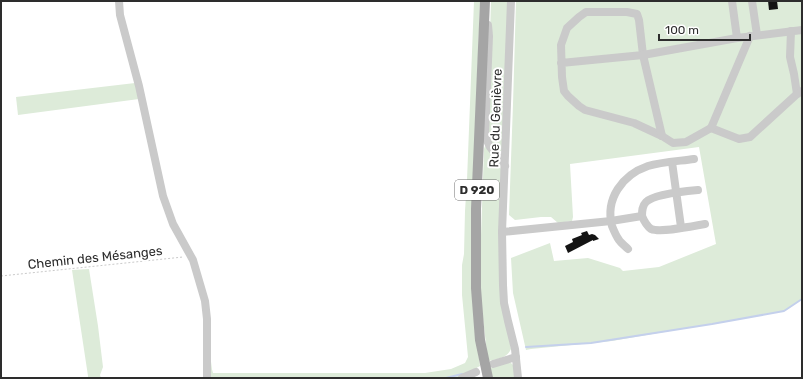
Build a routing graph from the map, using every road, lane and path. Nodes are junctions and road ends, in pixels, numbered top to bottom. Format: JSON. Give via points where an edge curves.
{"nodes":[{"id":1,"x":119,"y":1,"type":"edge"},
{"id":2,"x":485,"y":1,"type":"edge"},
{"id":3,"x":511,"y":1,"type":"edge"},
{"id":4,"x":732,"y":1,"type":"edge"},
{"id":5,"x":752,"y":1,"type":"edge"},
{"id":6,"x":802,"y":30,"type":"edge"},
{"id":7,"x":790,"y":31,"type":"junction"},
{"id":8,"x":754,"y":36,"type":"junction"},
{"id":9,"x":737,"y":38,"type":"junction"},
{"id":10,"x":643,"y":55,"type":"junction"},
{"id":11,"x":561,"y":63,"type":"junction"},
{"id":12,"x":800,"y":92,"type":"edge"},
{"id":13,"x":711,"y":128,"type":"junction"},
{"id":14,"x":662,"y":136,"type":"junction"},
{"id":15,"x":694,"y":160,"type":"dead end"},
{"id":16,"x":672,"y":162,"type":"junction"},
{"id":17,"x":505,"y":166,"type":"junction"},
{"id":18,"x":698,"y":190,"type":"dead end"},
{"id":19,"x":676,"y":193,"type":"junction"},
{"id":20,"x":642,"y":216,"type":"junction"},
{"id":21,"x":611,"y":221,"type":"junction"},
{"id":22,"x":705,"y":224,"type":"dead end"},
{"id":23,"x":681,"y":228,"type":"junction"},
{"id":24,"x":502,"y":232,"type":"junction"},
{"id":25,"x":628,"y":249,"type":"dead end"},
{"id":26,"x":190,"y":256,"type":"junction"},
{"id":27,"x":1,"y":276,"type":"edge"},
{"id":28,"x":516,"y":357,"type":"junction"},
{"id":29,"x":493,"y":364,"type":"dead end"},
{"id":30,"x":476,"y":372,"type":"dead end"},
{"id":31,"x":207,"y":378,"type":"edge"},
{"id":32,"x":462,"y":378,"type":"edge"},
{"id":33,"x":488,"y":378,"type":"edge"},
{"id":34,"x":518,"y":378,"type":"edge"}],
"edges":[{"from":1,"to":26,"type":"street","via":[[120,15],[139,86],[163,196],[173,224]]},
{"from":2,"to":17,"type":"street","via":[[488,36],[485,136]]},
{"from":2,"to":33,"type":"main road","number":"D 920","via":[[476,209],[476,288],[480,340]]},
{"from":3,"to":17,"type":"street","name":"Rue du Genièvre"},
{"from":4,"to":9,"type":"street"},
{"from":5,"to":8,"type":"street"},
{"from":6,"to":7,"type":"street"},
{"from":7,"to":8,"type":"street"},
{"from":7,"to":12,"type":"street","via":[[790,57]]},
{"from":8,"to":9,"type":"street"},
{"from":8,"to":13,"type":"street"},
{"from":9,"to":10,"type":"street"},
{"from":10,"to":11,"type":"street"},
{"from":10,"to":11,"type":"street","via":[[637,14],[586,12],[567,28],[561,45]]},
{"from":10,"to":14,"type":"street"},
{"from":11,"to":14,"type":"street","via":[[564,91],[579,106],[585,110],[634,123]]},
{"from":12,"to":13,"type":"street","via":[[750,136],[739,139]]},
{"from":13,"to":14,"type":"street","via":[[686,142],[673,143]]},
{"from":15,"to":16,"type":"street"},
{"from":16,"to":19,"type":"street"},
{"from":16,"to":21,"type":"street","via":[[648,166],[633,173],[621,184],[611,203]]},
{"from":17,"to":24,"type":"street","name":"Rue du Genièvre"},
{"from":18,"to":19,"type":"street"},
{"from":19,"to":20,"type":"street","via":[[653,197],[642,208]]},
{"from":19,"to":23,"type":"street"},
{"from":20,"to":21,"type":"street"},
{"from":20,"to":23,"type":"street","via":[[651,229]]},
{"from":21,"to":24,"type":"street"},
{"from":21,"to":25,"type":"street","via":[[614,232]]},
{"from":22,"to":23,"type":"street"},
{"from":24,"to":28,"type":"street","name":"Rue du Genièvre","via":[[504,302]]},
{"from":26,"to":27,"type":"path","name":"Chemin des Mésanges"},
{"from":26,"to":31,"type":"street","via":[[205,301]]},
{"from":28,"to":29,"type":"street"},
{"from":28,"to":34,"type":"street","name":"Rue du Genièvre"},
{"from":30,"to":32,"type":"street"}]}
